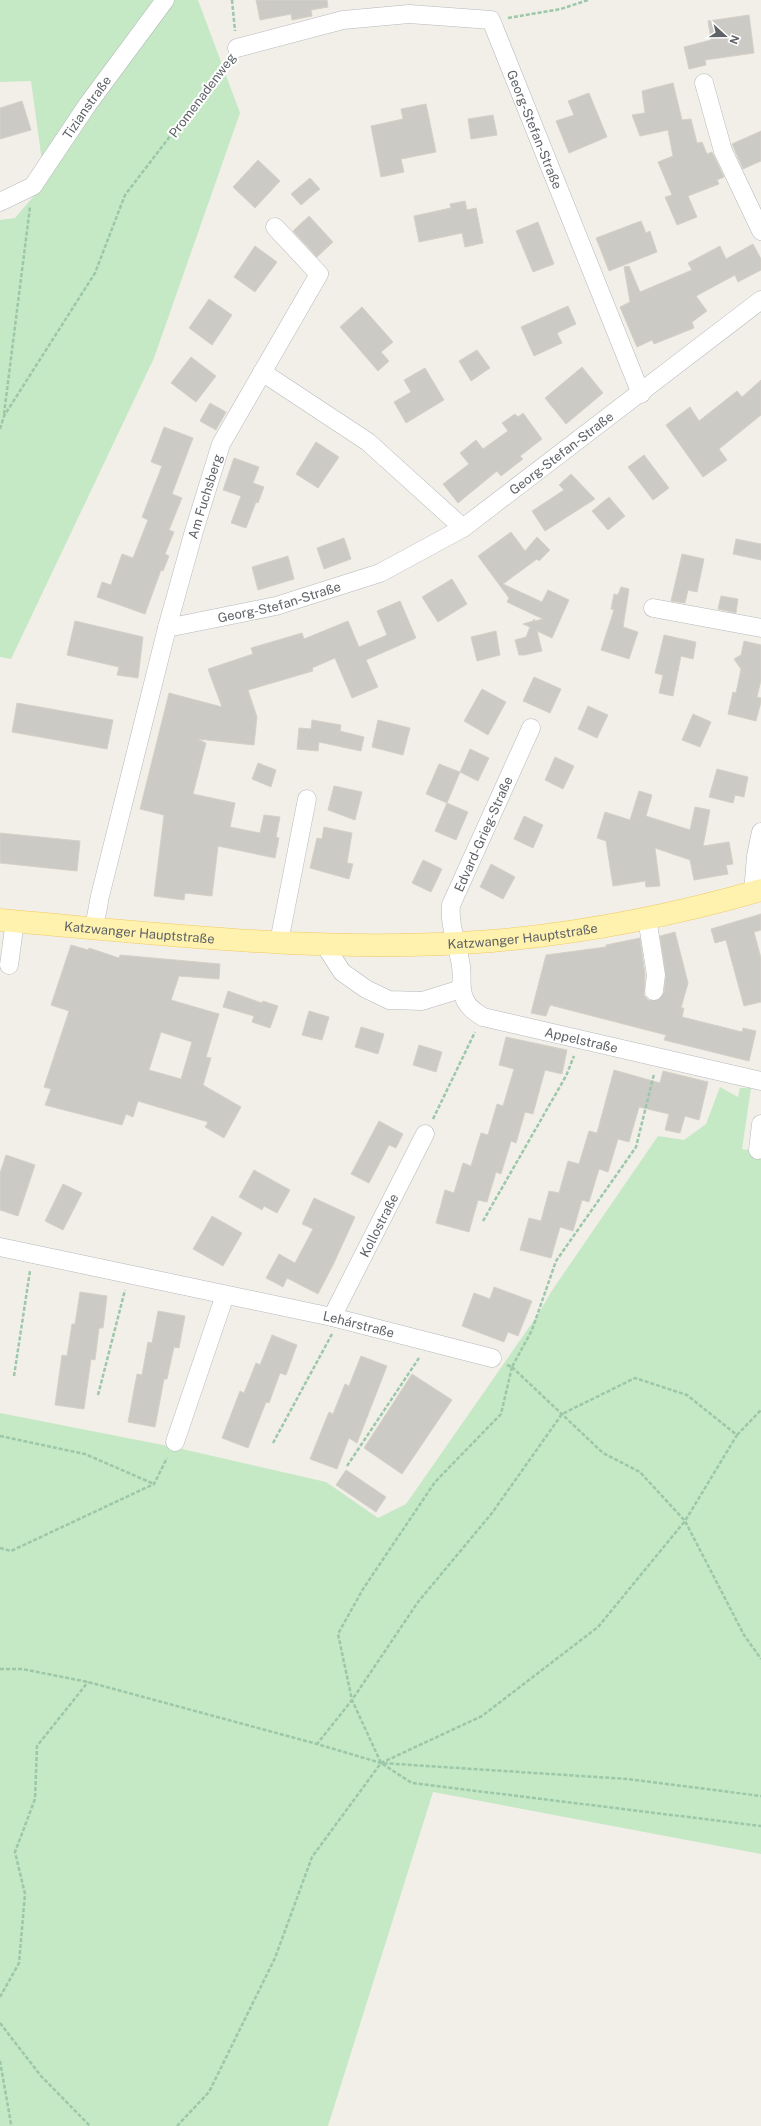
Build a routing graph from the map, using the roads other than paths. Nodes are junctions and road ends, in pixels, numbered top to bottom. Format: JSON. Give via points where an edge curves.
{"nodes":[{"id":1,"x":165,"y":0,"type":"edge"},
{"id":2,"x":491,"y":20,"type":"joint"},
{"id":3,"x":238,"y":48,"type":"road end"},
{"id":4,"x":704,"y":83,"type":"dead end"},
{"id":5,"x":0,"y":202,"type":"edge"},
{"id":6,"x":275,"y":227,"type":"dead end"},
{"id":7,"x":761,"y":231,"type":"edge"},
{"id":8,"x":761,"y":300,"type":"edge"},
{"id":9,"x":262,"y":372,"type":"junction"},
{"id":10,"x":641,"y":394,"type":"junction"},
{"id":11,"x":463,"y":528,"type":"junction"},
{"id":12,"x":653,"y":608,"type":"dead end"},
{"id":13,"x":167,"y":628,"type":"junction"},
{"id":14,"x":761,"y":628,"type":"edge"},
{"id":15,"x":532,"y":728,"type":"dead end"},
{"id":16,"x":306,"y":799,"type":"dead end"},
{"id":17,"x":761,"y":832,"type":"edge"},
{"id":18,"x":757,"y":891,"type":"edge"},
{"id":19,"x":647,"y":918,"type":"junction"},
{"id":20,"x":8,"y":921,"type":"edge"},
{"id":21,"x":94,"y":928,"type":"junction"},
{"id":22,"x":279,"y":942,"type":"junction"},
{"id":23,"x":455,"y":943,"type":"junction"},
{"id":24,"x":324,"y":944,"type":"junction"},
{"id":25,"x":9,"y":965,"type":"dead end"},
{"id":26,"x":461,"y":989,"type":"junction"},
{"id":27,"x":654,"y":991,"type":"dead end"},
{"id":28,"x":761,"y":1081,"type":"edge"},
{"id":29,"x":761,"y":1124,"type":"edge"},
{"id":30,"x":425,"y":1134,"type":"road end"},
{"id":31,"x":758,"y":1150,"type":"dead end"},
{"id":32,"x":0,"y":1247,"type":"edge"},
{"id":33,"x":225,"y":1295,"type":"junction"},
{"id":34,"x":336,"y":1318,"type":"junction"},
{"id":35,"x":492,"y":1358,"type":"road end"},
{"id":36,"x":175,"y":1442,"type":"road end"}],
"edges":[{"from":1,"to":5,"type":"street","name":"Tizianstraße","via":[[88,104],[33,186]]},
{"from":2,"to":3,"type":"street","name":"Promenadenweg","via":[[409,14],[343,20]]},
{"from":2,"to":10,"type":"street","name":"Georg-Stefan-Straße"},
{"from":4,"to":7,"type":"street","via":[[723,151]]},
{"from":6,"to":9,"type":"street","name":"Am Fuchsberg","via":[[319,274]]},
{"from":8,"to":10,"type":"street","name":"Georg-Stefan-Straße"},
{"from":9,"to":11,"type":"street","via":[[368,442]]},
{"from":9,"to":13,"type":"street","name":"Am Fuchsberg","via":[[222,444]]},
{"from":10,"to":11,"type":"street","name":"Georg-Stefan-Straße"},
{"from":11,"to":13,"type":"street","name":"Georg-Stefan-Straße","via":[[380,574],[276,606]]},
{"from":12,"to":14,"type":"street"},
{"from":13,"to":21,"type":"street"},
{"from":15,"to":23,"type":"street","name":"Edvard-Grieg-Straße","via":[[451,905],[450,916]]},
{"from":16,"to":22,"type":"street"},
{"from":17,"to":18,"type":"street","via":[[756,856]]},
{"from":18,"to":19,"type":"main road","name":"Katzwanger Hauptstraße"},
{"from":19,"to":23,"type":"main road","name":"Katzwanger Hauptstraße","via":[[565,932]]},
{"from":19,"to":27,"type":"street","via":[[656,975]]},
{"from":20,"to":21,"type":"main road","name":"Katzwanger Hauptstraße"},
{"from":20,"to":25,"type":"street"},
{"from":21,"to":22,"type":"main road","name":"Katzwanger Hauptstraße"},
{"from":22,"to":24,"type":"main road","name":"Katzwanger Hauptstraße"},
{"from":23,"to":24,"type":"main road","name":"Katzwanger Hauptstraße"},
{"from":23,"to":26,"type":"street","via":[[462,967]]},
{"from":24,"to":26,"type":"street","via":[[342,972],[366,989],[389,1000],[422,1001]]},
{"from":26,"to":28,"type":"street","name":"Appelstraße","via":[[472,1010],[482,1017]]},
{"from":29,"to":31,"type":"street"},
{"from":30,"to":34,"type":"street","name":"Kollostraße"},
{"from":32,"to":33,"type":"street","name":"Lehárstraße"},
{"from":33,"to":34,"type":"street","name":"Lehárstraße"},
{"from":33,"to":36,"type":"street"},
{"from":34,"to":35,"type":"street","name":"Lehárstraße"}]}
